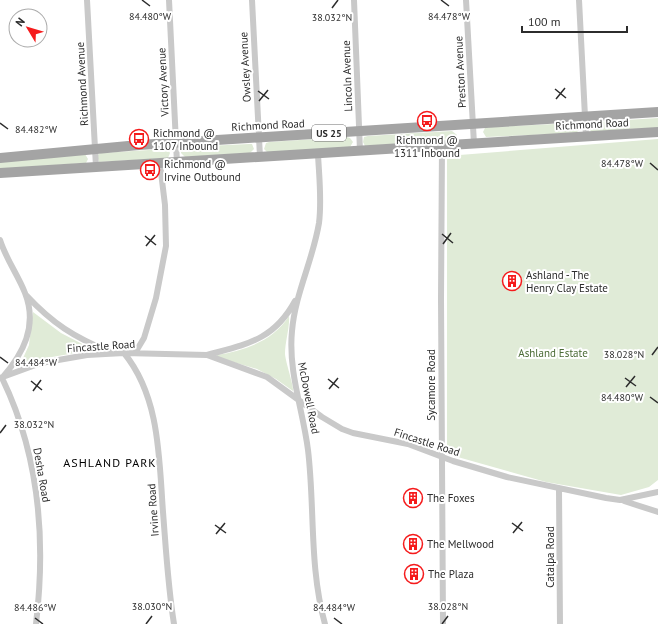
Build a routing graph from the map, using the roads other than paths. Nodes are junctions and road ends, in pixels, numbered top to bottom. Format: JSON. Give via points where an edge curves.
{"nodes":[{"id":1,"x":87,"y":0,"type":"edge"},
{"id":2,"x":169,"y":0,"type":"edge"},
{"id":3,"x":252,"y":0,"type":"edge"},
{"id":4,"x":354,"y":0,"type":"edge"},
{"id":5,"x":466,"y":0,"type":"edge"},
{"id":6,"x":579,"y":0,"type":"edge"},
{"id":7,"x":658,"y":112,"type":"edge"},
{"id":8,"x":584,"y":117,"type":"junction"},
{"id":9,"x":472,"y":124,"type":"junction"},
{"id":10,"x":359,"y":132,"type":"junction"},
{"id":11,"x":658,"y":132,"type":"edge"},
{"id":12,"x":586,"y":136,"type":"junction"},
{"id":13,"x":258,"y":137,"type":"junction"},
{"id":14,"x":176,"y":143,"type":"junction"},
{"id":15,"x":474,"y":144,"type":"junction"},
{"id":16,"x":442,"y":146,"type":"junction"},
{"id":17,"x":95,"y":148,"type":"junction"},
{"id":18,"x":360,"y":150,"type":"junction"},
{"id":19,"x":318,"y":154,"type":"junction"},
{"id":20,"x":260,"y":157,"type":"junction"},
{"id":21,"x":0,"y":158,"type":"edge"},
{"id":22,"x":177,"y":163,"type":"junction"},
{"id":23,"x":160,"y":164,"type":"junction"},
{"id":24,"x":96,"y":167,"type":"junction"},
{"id":25,"x":0,"y":173,"type":"edge"},
{"id":26,"x":0,"y":240,"type":"edge"},
{"id":27,"x":25,"y":294,"type":"junction"},
{"id":28,"x":299,"y":294,"type":"junction"},
{"id":29,"x":113,"y":353,"type":"junction"},
{"id":30,"x":124,"y":353,"type":"junction"},
{"id":31,"x":134,"y":353,"type":"junction"},
{"id":32,"x":207,"y":355,"type":"junction"},
{"id":33,"x":1,"y":378,"type":"edge"},
{"id":34,"x":300,"y":401,"type":"junction"},
{"id":35,"x":442,"y":456,"type":"junction"},
{"id":36,"x":658,"y":487,"type":"edge"},
{"id":37,"x":559,"y":489,"type":"junction"},
{"id":38,"x":658,"y":492,"type":"edge"},
{"id":39,"x":641,"y":496,"type":"junction"},
{"id":40,"x":620,"y":500,"type":"junction"},
{"id":41,"x":658,"y":512,"type":"edge"},
{"id":42,"x":36,"y":624,"type":"edge"},
{"id":43,"x":174,"y":624,"type":"edge"},
{"id":44,"x":325,"y":624,"type":"edge"},
{"id":45,"x":443,"y":624,"type":"edge"},
{"id":46,"x":560,"y":624,"type":"edge"}],
"edges":[{"from":1,"to":17,"type":"street","name":"Richmond Avenue"},
{"from":2,"to":14,"type":"street","name":"Victory Avenue"},
{"from":3,"to":13,"type":"street","name":"Owsley Avenue"},
{"from":4,"to":10,"type":"street","name":"Lincoln Avenue"},
{"from":5,"to":9,"type":"street","name":"Preston Avenue"},
{"from":6,"to":8,"type":"street"},
{"from":7,"to":8,"type":"main road","name":"Richmond Road","number":"US 25"},
{"from":8,"to":9,"type":"main road","name":"Richmond Road","number":"US 25"},
{"from":8,"to":12,"type":"street"},
{"from":9,"to":10,"type":"main road","name":"Richmond Road","number":"US 25"},
{"from":9,"to":15,"type":"street","name":"Preston Avenue"},
{"from":10,"to":13,"type":"main road","name":"Richmond Road","number":"US 25"},
{"from":10,"to":18,"type":"street","name":"Lincoln Avenue"},
{"from":11,"to":12,"type":"main road","name":"Richmond Road","number":"US 25"},
{"from":12,"to":15,"type":"main road","name":"Richmond Road","number":"US 25"},
{"from":13,"to":14,"type":"main road","name":"Richmond Road","number":"US 25"},
{"from":13,"to":20,"type":"street","name":"Owsley Avenue"},
{"from":14,"to":17,"type":"main road","name":"Richmond Road","number":"US 25"},
{"from":14,"to":22,"type":"street","name":"Victory Avenue"},
{"from":15,"to":16,"type":"main road","name":"Richmond Road","number":"US 25"},
{"from":16,"to":18,"type":"main road","name":"Richmond Road","number":"US 25"},
{"from":16,"to":35,"type":"street","name":"Sycamore Road"},
{"from":17,"to":21,"type":"main road","name":"Richmond Road","number":"US 25"},
{"from":17,"to":24,"type":"street","name":"Richmond Avenue"},
{"from":18,"to":19,"type":"main road","name":"Richmond Road","number":"US 25"},
{"from":19,"to":20,"type":"main road","name":"Richmond Road","number":"US 25"},
{"from":19,"to":28,"type":"street","name":"McDowell Road","via":[[319,223]]},
{"from":20,"to":22,"type":"main road","name":"Richmond Road","number":"US 25"},
{"from":22,"to":23,"type":"main road","name":"Richmond Road","number":"US 25"},
{"from":23,"to":24,"type":"main road","name":"Richmond Road","number":"US 25"},
{"from":23,"to":31,"type":"street","via":[[166,205],[166,246],[156,298],[144,338]]},
{"from":24,"to":25,"type":"main road","name":"Richmond Road","number":"US 25"},
{"from":26,"to":27,"type":"street"},
{"from":27,"to":29,"type":"street","via":[[48,317],[68,332]]},
{"from":27,"to":33,"type":"street","via":[[30,313],[26,343],[14,364]]},
{"from":28,"to":32,"type":"street","name":"Fincastle Road","via":[[287,315],[269,333],[244,345]]},
{"from":28,"to":34,"type":"street","name":"McDowell Road","via":[[290,354]]},
{"from":29,"to":30,"type":"street","name":"Fincastle Road"},
{"from":29,"to":33,"type":"street","name":"Fincastle Road","via":[[41,363]]},
{"from":30,"to":31,"type":"street","name":"Fincastle Road"},
{"from":30,"to":43,"type":"street","name":"Irvine Road","via":[[143,385],[157,437]]},
{"from":31,"to":32,"type":"street","name":"Fincastle Road"},
{"from":32,"to":34,"type":"street","name":"Fincastle Road","via":[[266,377]]},
{"from":33,"to":42,"type":"street","name":"Desha Road","via":[[24,430],[35,484],[39,516],[40,569]]},
{"from":34,"to":35,"type":"street","name":"Fincastle Road","via":[[342,429],[408,444]]},
{"from":34,"to":44,"type":"street","name":"McDowell Road","via":[[311,481],[314,567]]},
{"from":35,"to":37,"type":"street","name":"Fincastle Road","via":[[488,472]]},
{"from":35,"to":45,"type":"street","name":"Sycamore Road"},
{"from":36,"to":39,"type":"street"},
{"from":37,"to":40,"type":"street","name":"Fincastle Road"},
{"from":37,"to":46,"type":"street","name":"Catalpa Road"},
{"from":38,"to":39,"type":"street","name":"Fincastle Road"},
{"from":39,"to":40,"type":"street","name":"Fincastle Road"},
{"from":40,"to":41,"type":"street"}]}
